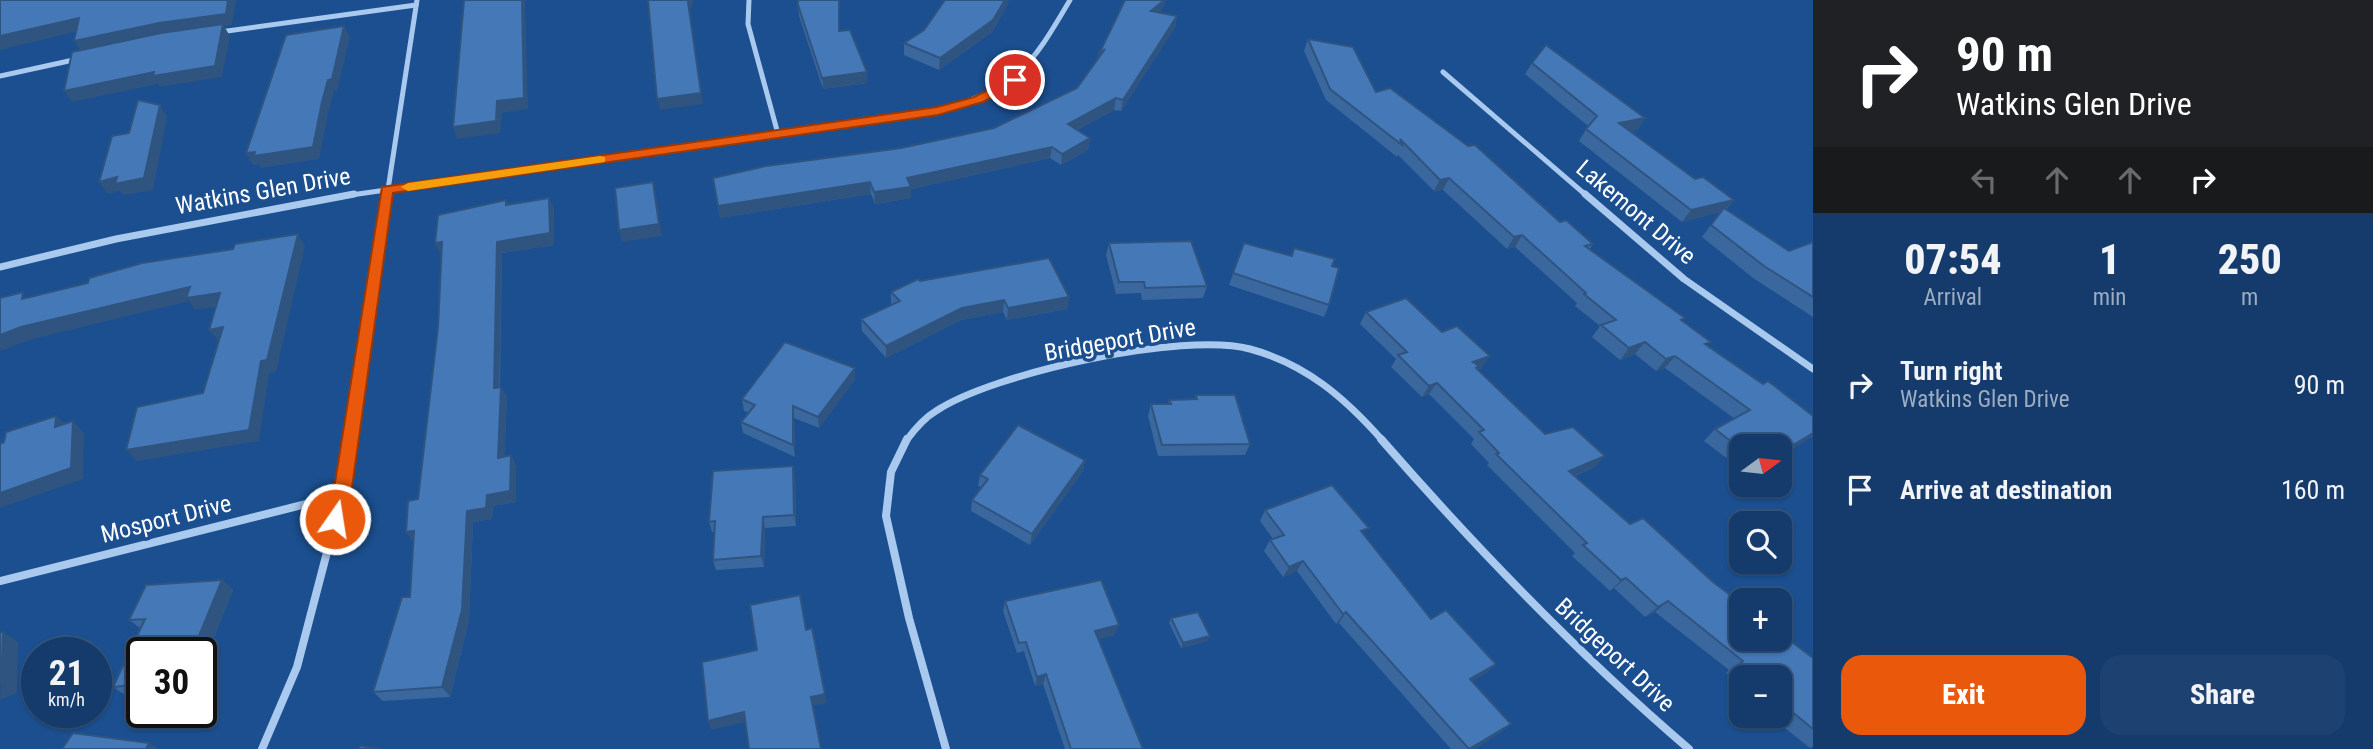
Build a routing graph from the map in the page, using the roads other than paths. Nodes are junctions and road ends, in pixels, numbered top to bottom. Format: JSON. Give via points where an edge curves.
{"nodes":[{"id":1,"x":749,"y":0,"type":"edge"},
{"id":2,"x":1070,"y":0,"type":"edge"},
{"id":3,"x":416,"y":2,"type":"edge"},
{"id":4,"x":208,"y":33,"type":"edge"},
{"id":5,"x":90,"y":56,"type":"edge"},
{"id":6,"x":1443,"y":72,"type":"dead end"},
{"id":7,"x":0,"y":76,"type":"edge"},
{"id":8,"x":778,"y":134,"type":"junction"},
{"id":9,"x":387,"y":190,"type":"junction"},
{"id":10,"x":0,"y":267,"type":"edge"},
{"id":11,"x":1813,"y":369,"type":"edge"},
{"id":12,"x":342,"y":495,"type":"junction"},
{"id":13,"x":0,"y":581,"type":"edge"},
{"id":14,"x":262,"y":749,"type":"edge"},
{"id":15,"x":946,"y":749,"type":"edge"},
{"id":16,"x":1689,"y":749,"type":"edge"}],
"edges":[{"from":1,"to":8,"type":"street","via":[[748,24]]},
{"from":2,"to":8,"type":"street","name":"Watkins Glen Drive","via":[[1027,71],[1003,89],[938,111]]},
{"from":3,"to":4,"type":"street"},
{"from":3,"to":9,"type":"street"},
{"from":5,"to":7,"type":"street"},
{"from":6,"to":11,"type":"street","name":"Lakemont Drive","via":[[1684,279]]},
{"from":8,"to":9,"type":"street","name":"Watkins Glen Drive"},
{"from":9,"to":10,"type":"street","name":"Watkins Glen Drive","via":[[180,223]]},
{"from":9,"to":12,"type":"street"},
{"from":12,"to":13,"type":"street","name":"Mosport Drive"},
{"from":12,"to":14,"type":"street","via":[[297,667]]},
{"from":15,"to":16,"type":"street","name":"Bridgeport Drive","via":[[907,613],[885,499],[907,436],[936,409],[973,390],[1181,344],[1228,344],[1309,373],[1349,407],[1510,582]]}]}
